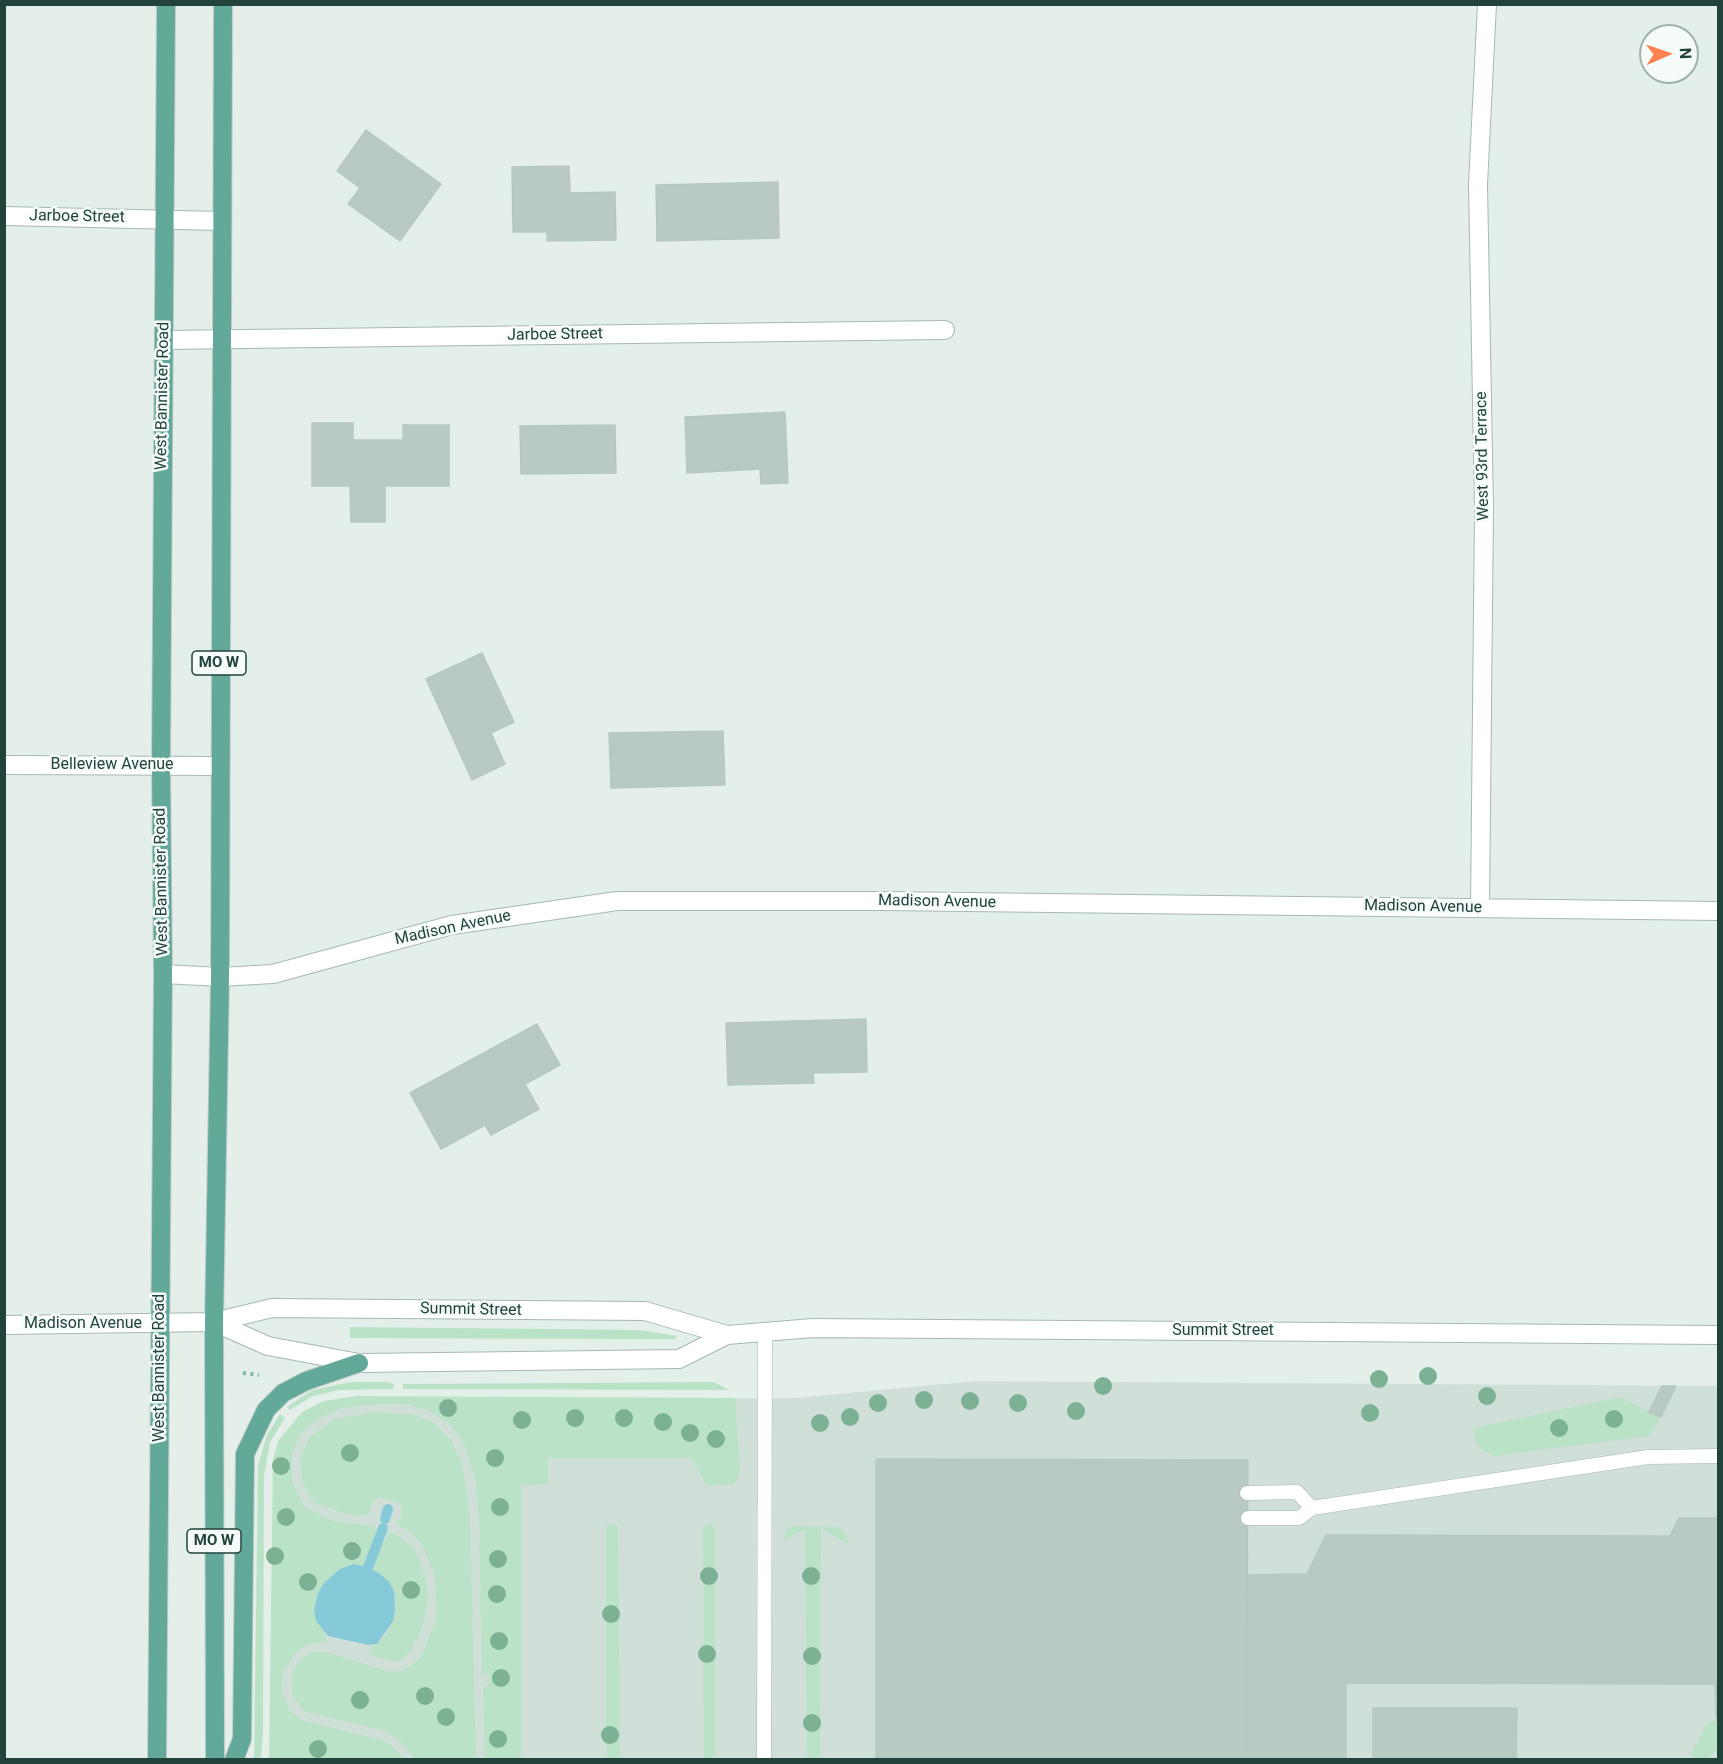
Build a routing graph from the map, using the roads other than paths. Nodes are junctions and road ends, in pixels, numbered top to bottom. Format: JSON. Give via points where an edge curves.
{"nodes":[{"id":1,"x":166,"y":4,"type":"edge"},
{"id":2,"x":223,"y":4,"type":"edge"},
{"id":3,"x":1487,"y":4,"type":"edge"},
{"id":4,"x":4,"y":216,"type":"edge"},
{"id":5,"x":165,"y":219,"type":"junction"},
{"id":6,"x":221,"y":221,"type":"junction"},
{"id":7,"x":945,"y":330,"type":"dead end"},
{"id":8,"x":164,"y":340,"type":"junction"},
{"id":9,"x":220,"y":340,"type":"junction"},
{"id":10,"x":4,"y":765,"type":"edge"},
{"id":11,"x":161,"y":765,"type":"junction"},
{"id":12,"x":219,"y":766,"type":"junction"},
{"id":13,"x":1480,"y":907,"type":"junction"},
{"id":14,"x":1719,"y":911,"type":"edge"},
{"id":15,"x":164,"y":974,"type":"junction"},
{"id":16,"x":220,"y":977,"type":"junction"},
{"id":17,"x":214,"y":1322,"type":"junction"},
{"id":18,"x":160,"y":1324,"type":"junction"},
{"id":19,"x":4,"y":1325,"type":"edge"},
{"id":20,"x":765,"y":1332,"type":"junction"},
{"id":21,"x":727,"y":1335,"type":"junction"},
{"id":22,"x":1719,"y":1335,"type":"edge"},
{"id":23,"x":359,"y":1363,"type":"junction"},
{"id":24,"x":1719,"y":1456,"type":"edge"},
{"id":25,"x":1247,"y":1493,"type":"dead end"},
{"id":26,"x":1312,"y":1508,"type":"junction"},
{"id":27,"x":1248,"y":1518,"type":"dead end"},
{"id":28,"x":157,"y":1760,"type":"edge"},
{"id":29,"x":215,"y":1760,"type":"edge"},
{"id":30,"x":234,"y":1760,"type":"edge"},
{"id":31,"x":764,"y":1760,"type":"edge"}],
"edges":[{"from":1,"to":5,"type":"main road","name":"West Bannister Road"},
{"from":2,"to":6,"type":"main road","number":"MO W"},
{"from":3,"to":13,"type":"street","name":"West 93rd Terrace","via":[[1478,184],[1484,509]]},
{"from":4,"to":5,"type":"street","name":"Jarboe Street"},
{"from":5,"to":6,"type":"street","name":"Jarboe Street"},
{"from":5,"to":8,"type":"main road","name":"West Bannister Road"},
{"from":6,"to":9,"type":"main road","number":"MO W"},
{"from":7,"to":9,"type":"street","name":"Jarboe Street"},
{"from":8,"to":9,"type":"street","name":"Jarboe Street"},
{"from":8,"to":11,"type":"main road","name":"West Bannister Road"},
{"from":9,"to":12,"type":"main road","number":"MO W"},
{"from":10,"to":11,"type":"street","name":"Belleview Avenue"},
{"from":11,"to":12,"type":"street","name":"Belleview Avenue"},
{"from":11,"to":15,"type":"main road","name":"West Bannister Road"},
{"from":12,"to":16,"type":"main road","number":"MO W"},
{"from":13,"to":14,"type":"street","name":"Madison Avenue"},
{"from":13,"to":16,"type":"street","name":"Madison Avenue","via":[[617,901],[452,925],[273,974]]},
{"from":15,"to":16,"type":"street","name":"Madison Avenue"},
{"from":15,"to":18,"type":"main road","name":"West Bannister Road"},
{"from":16,"to":17,"type":"main road","number":"MO W"},
{"from":17,"to":18,"type":"street","name":"Madison Avenue"},
{"from":17,"to":21,"type":"street","name":"Summit Street","via":[[272,1308],[645,1311]]},
{"from":17,"to":23,"type":"street","name":"Summit Street","via":[[268,1346]]},
{"from":17,"to":29,"type":"main road","number":"MO W"},
{"from":18,"to":19,"type":"street","name":"Madison Avenue"},
{"from":18,"to":28,"type":"main road","name":"West Bannister Road"},
{"from":20,"to":21,"type":"street","name":"Summit Street"},
{"from":20,"to":22,"type":"street","name":"Summit Street","via":[[813,1328]]},
{"from":20,"to":31,"type":"lane"},
{"from":21,"to":23,"type":"street","name":"Summit Street","via":[[679,1359]]},
{"from":23,"to":30,"type":"main road","via":[[306,1380],[283,1393],[266,1410],[245,1454],[242,1739]]},
{"from":24,"to":26,"type":"lane","via":[[1648,1456]]},
{"from":25,"to":26,"type":"lane","via":[[1297,1492]]},
{"from":26,"to":27,"type":"lane","via":[[1299,1518]]}]}
